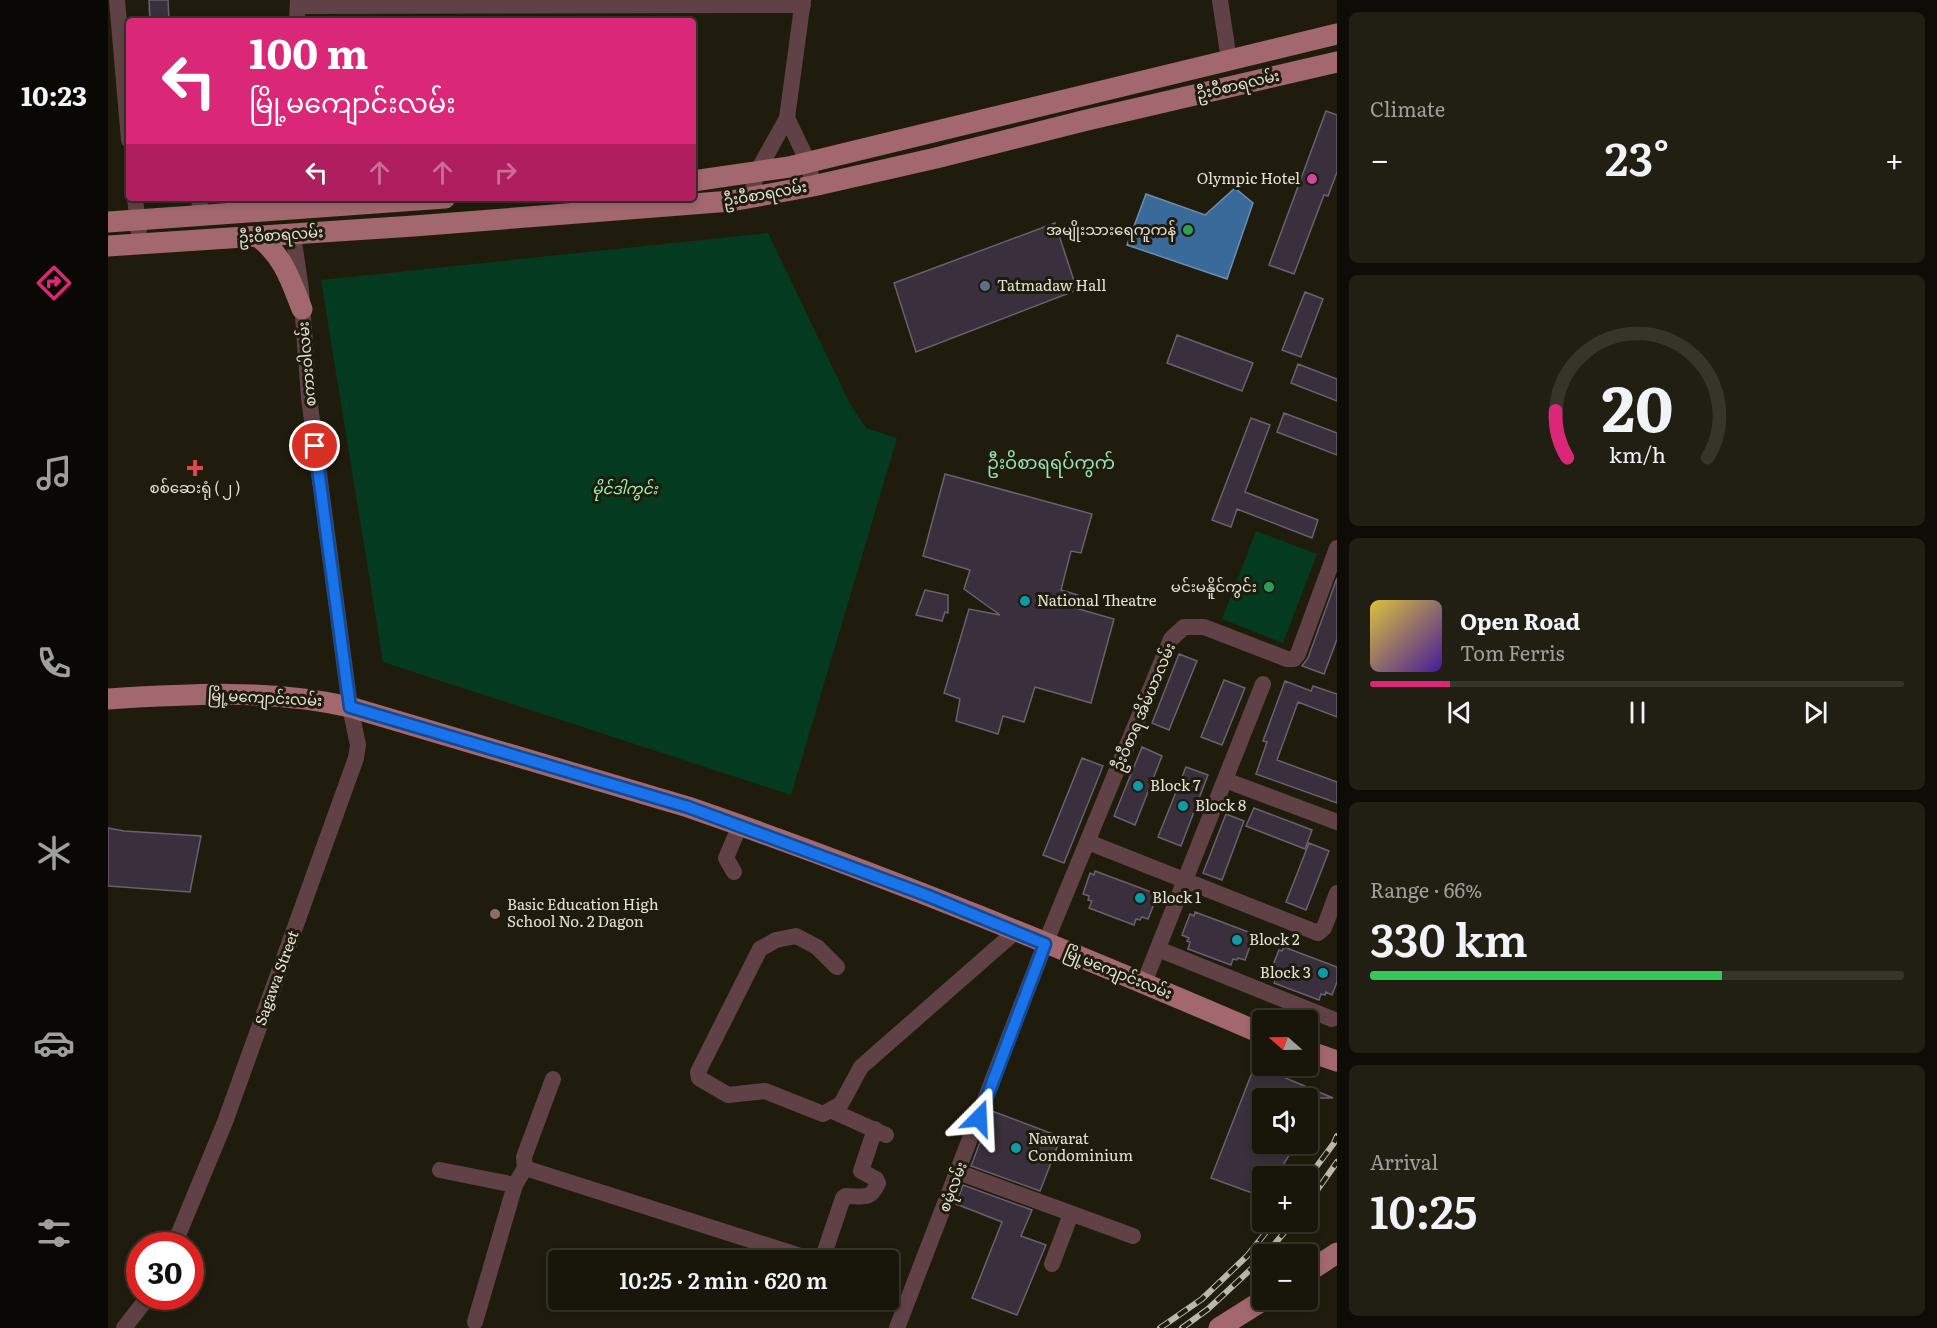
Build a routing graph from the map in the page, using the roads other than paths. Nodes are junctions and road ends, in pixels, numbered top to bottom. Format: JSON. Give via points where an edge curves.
{"nodes":[{"id":1,"x":117,"y":0,"type":"edge"},
{"id":2,"x":1220,"y":0,"type":"edge"},
{"id":3,"x":803,"y":3,"type":"edge"},
{"id":4,"x":297,"y":9,"type":"edge"},
{"id":5,"x":1337,"y":34,"type":"edge"},
{"id":6,"x":1234,"y":59,"type":"junction"},
{"id":7,"x":1337,"y":62,"type":"edge"},
{"id":8,"x":1247,"y":83,"type":"junction"},
{"id":9,"x":1091,"y":94,"type":"junction"},
{"id":10,"x":126,"y":105,"type":"edge"},
{"id":11,"x":787,"y":118,"type":"junction"},
{"id":12,"x":1095,"y":118,"type":"junction"},
{"id":13,"x":942,"y":131,"type":"junction"},
{"id":14,"x":947,"y":155,"type":"junction"},
{"id":15,"x":808,"y":162,"type":"junction"},
{"id":16,"x":756,"y":174,"type":"junction"},
{"id":17,"x":696,"y":181,"type":"edge"},
{"id":18,"x":813,"y":186,"type":"junction"},
{"id":19,"x":751,"y":198,"type":"junction"},
{"id":20,"x":135,"y":201,"type":"edge"},
{"id":21,"x":365,"y":201,"type":"edge"},
{"id":22,"x":668,"y":202,"type":"edge"},
{"id":23,"x":285,"y":204,"type":"edge"},
{"id":24,"x":555,"y":206,"type":"edge"},
{"id":25,"x":200,"y":207,"type":"edge"},
{"id":26,"x":138,"y":220,"type":"junction"},
{"id":27,"x":108,"y":222,"type":"edge"},
{"id":28,"x":293,"y":235,"type":"junction"},
{"id":29,"x":258,"y":237,"type":"junction"},
{"id":30,"x":140,"y":244,"type":"junction"},
{"id":31,"x":108,"y":246,"type":"edge"},
{"id":32,"x":302,"y":309,"type":"junction"},
{"id":33,"x":1337,"y":548,"type":"edge"},
{"id":34,"x":1263,"y":684,"type":"dead end"},
{"id":35,"x":108,"y":699,"type":"edge"},
{"id":36,"x":350,"y":707,"type":"junction"},
{"id":37,"x":1225,"y":780,"type":"junction"},
{"id":38,"x":1337,"y":822,"type":"edge"},
{"id":39,"x":740,"y":825,"type":"junction"},
{"id":40,"x":1088,"y":842,"type":"junction"},
{"id":41,"x":735,"y":873,"type":"dead end"},
{"id":42,"x":1185,"y":880,"type":"junction"},
{"id":43,"x":1337,"y":893,"type":"edge"},
{"id":44,"x":1016,"y":931,"type":"junction"},
{"id":45,"x":1045,"y":944,"type":"junction"},
{"id":46,"x":1158,"y":949,"type":"junction"},
{"id":47,"x":837,"y":967,"type":"dead end"},
{"id":48,"x":1144,"y":983,"type":"junction"},
{"id":49,"x":1332,"y":1019,"type":"dead end"},
{"id":50,"x":1252,"y":1029,"type":"edge"},
{"id":51,"x":1318,"y":1055,"type":"edge"},
{"id":52,"x":1337,"y":1061,"type":"edge"},
{"id":53,"x":553,"y":1079,"type":"dead end"},
{"id":54,"x":830,"y":1110,"type":"junction"},
{"id":55,"x":525,"y":1168,"type":"junction"},
{"id":56,"x":440,"y":1170,"type":"dead end"},
{"id":57,"x":958,"y":1172,"type":"junction"},
{"id":58,"x":515,"y":1185,"type":"junction"},
{"id":59,"x":1071,"y":1214,"type":"junction"},
{"id":60,"x":179,"y":1232,"type":"edge"},
{"id":61,"x":1133,"y":1236,"type":"dead end"},
{"id":62,"x":782,"y":1250,"type":"edge"},
{"id":63,"x":825,"y":1250,"type":"edge"},
{"id":64,"x":1337,"y":1253,"type":"edge"},
{"id":65,"x":1052,"y":1264,"type":"dead end"},
{"id":66,"x":1318,"y":1265,"type":"edge"},
{"id":67,"x":1252,"y":1307,"type":"edge"},
{"id":68,"x":138,"y":1310,"type":"edge"},
{"id":69,"x":475,"y":1322,"type":"dead end"},
{"id":70,"x":124,"y":1328,"type":"edge"},
{"id":71,"x":897,"y":1328,"type":"edge"},
{"id":72,"x":1219,"y":1328,"type":"edge"}],
"edges":[{"from":1,"to":10,"type":"street"},
{"from":2,"to":6,"type":"street"},
{"from":3,"to":4,"type":"street"},
{"from":3,"to":11,"type":"street"},
{"from":5,"to":6,"type":"main road","name":"ဦးဝီစာရလမ်း"},
{"from":6,"to":8,"type":"main road"},
{"from":6,"to":9,"type":"main road","name":"ဦးဝီစာရလမ်း"},
{"from":7,"to":8,"type":"main road","name":"ဦးဝီစာရလမ်း"},
{"from":8,"to":12,"type":"main road","name":"ဦးဝီစာရလမ်း"},
{"from":9,"to":12,"type":"main road"},
{"from":9,"to":13,"type":"main road","name":"ဦးဝီစာရလမ်း"},
{"from":11,"to":15,"type":"street"},
{"from":11,"to":16,"type":"street"},
{"from":12,"to":14,"type":"main road","name":"ဦးဝီစာရလမ်း"},
{"from":13,"to":14,"type":"main road"},
{"from":13,"to":15,"type":"main road","name":"ဦးဝီစာရလမ်း"},
{"from":14,"to":18,"type":"main road","name":"ဦးဝီစာရလမ်း"},
{"from":15,"to":16,"type":"main road","name":"ဦးဝီစာရလမ်း"},
{"from":15,"to":18,"type":"street"},
{"from":16,"to":17,"type":"main road","name":"ဦးဝီစာရလမ်း"},
{"from":16,"to":19,"type":"street"},
{"from":18,"to":19,"type":"main road","name":"ဦးဝီစာရလမ်း"},
{"from":19,"to":22,"type":"main road","name":"ဦးဝီစာရလမ်း"},
{"from":20,"to":26,"type":"street"},
{"from":21,"to":23,"type":"main road","name":"ဦးဝီစာရလမ်း"},
{"from":22,"to":24,"type":"main road","name":"ဦးဝီစာရလမ်း"},
{"from":23,"to":25,"type":"main road","name":"ဦးဝီစာရလမ်း"},
{"from":24,"to":28,"type":"main road","name":"ဦးဝီစာရလမ်း"},
{"from":25,"to":26,"type":"main road","name":"ဦးဝီစာရလမ်း"},
{"from":26,"to":27,"type":"main road","name":"ဦးဝီစာရလမ်း"},
{"from":26,"to":30,"type":"street"},
{"from":28,"to":29,"type":"main road","name":"ဦးဝီစာရလမ်း"},
{"from":28,"to":32,"type":"street","name":"စကားဝါလမ်း"},
{"from":29,"to":30,"type":"main road","name":"ဦးဝီစာရလမ်း"},
{"from":29,"to":32,"type":"main road","via":[[279,256]]},
{"from":30,"to":31,"type":"main road","name":"ဦးဝီစာရလမ်း"},
{"from":32,"to":36,"type":"street","name":"စကားဝါလမ်း","via":[[309,398]]},
{"from":33,"to":40,"type":"street","name":"ဦးဝီစာရ အိမ်ယာလမ်း","via":[[1294,659],[1204,627],[1184,627],[1171,639]]},
{"from":34,"to":37,"type":"street"},
{"from":35,"to":36,"type":"main road","name":"မြို့မကျောင်းလမ်း","via":[[249,694]]},
{"from":36,"to":39,"type":"main road","name":"မြို့မကျောင်းလမ်း"},
{"from":36,"to":60,"type":"street","name":"Sagawa Street","via":[[358,746],[356,758],[225,1122]]},
{"from":37,"to":38,"type":"street"},
{"from":37,"to":42,"type":"street"},
{"from":39,"to":41,"type":"street","via":[[726,858]]},
{"from":39,"to":44,"type":"main road","name":"မြို့မကျောင်းလမ်း"},
{"from":40,"to":42,"type":"street"},
{"from":40,"to":45,"type":"street","name":"ဦးဝီစာရ အိမ်ယာလမ်း"},
{"from":42,"to":43,"type":"street","via":[[1318,933],[1324,928]]},
{"from":42,"to":46,"type":"street"},
{"from":44,"to":45,"type":"main road","name":"မြို့မကျောင်းလမ်း"},
{"from":44,"to":54,"type":"street","via":[[861,1067],[841,1104]]},
{"from":45,"to":48,"type":"main road","name":"မြို့မကျောင်းလမ်း"},
{"from":45,"to":57,"type":"street","name":"စမုံလမ်း"},
{"from":46,"to":48,"type":"street"},
{"from":46,"to":49,"type":"street"},
{"from":47,"to":54,"type":"street","via":[[817,947],[796,936],[759,949],[697,1076],[728,1095],[765,1090],[823,1114]]},
{"from":48,"to":50,"type":"main road","name":"မြို့မကျောင်းလမ်း"},
{"from":51,"to":52,"type":"main road"},
{"from":53,"to":55,"type":"street","via":[[524,1157]]},
{"from":54,"to":63,"type":"street","via":[[880,1132],[861,1171],[878,1182],[873,1194],[843,1198]]},
{"from":55,"to":58,"type":"street"},
{"from":55,"to":62,"type":"street"},
{"from":56,"to":58,"type":"street"},
{"from":57,"to":59,"type":"street"},
{"from":57,"to":71,"type":"street","name":"စမုံလမ်း"},
{"from":58,"to":69,"type":"street"},
{"from":59,"to":61,"type":"street"},
{"from":59,"to":65,"type":"street"},
{"from":64,"to":66,"type":"main road"},
{"from":67,"to":72,"type":"main road"},
{"from":68,"to":70,"type":"street"}]}
